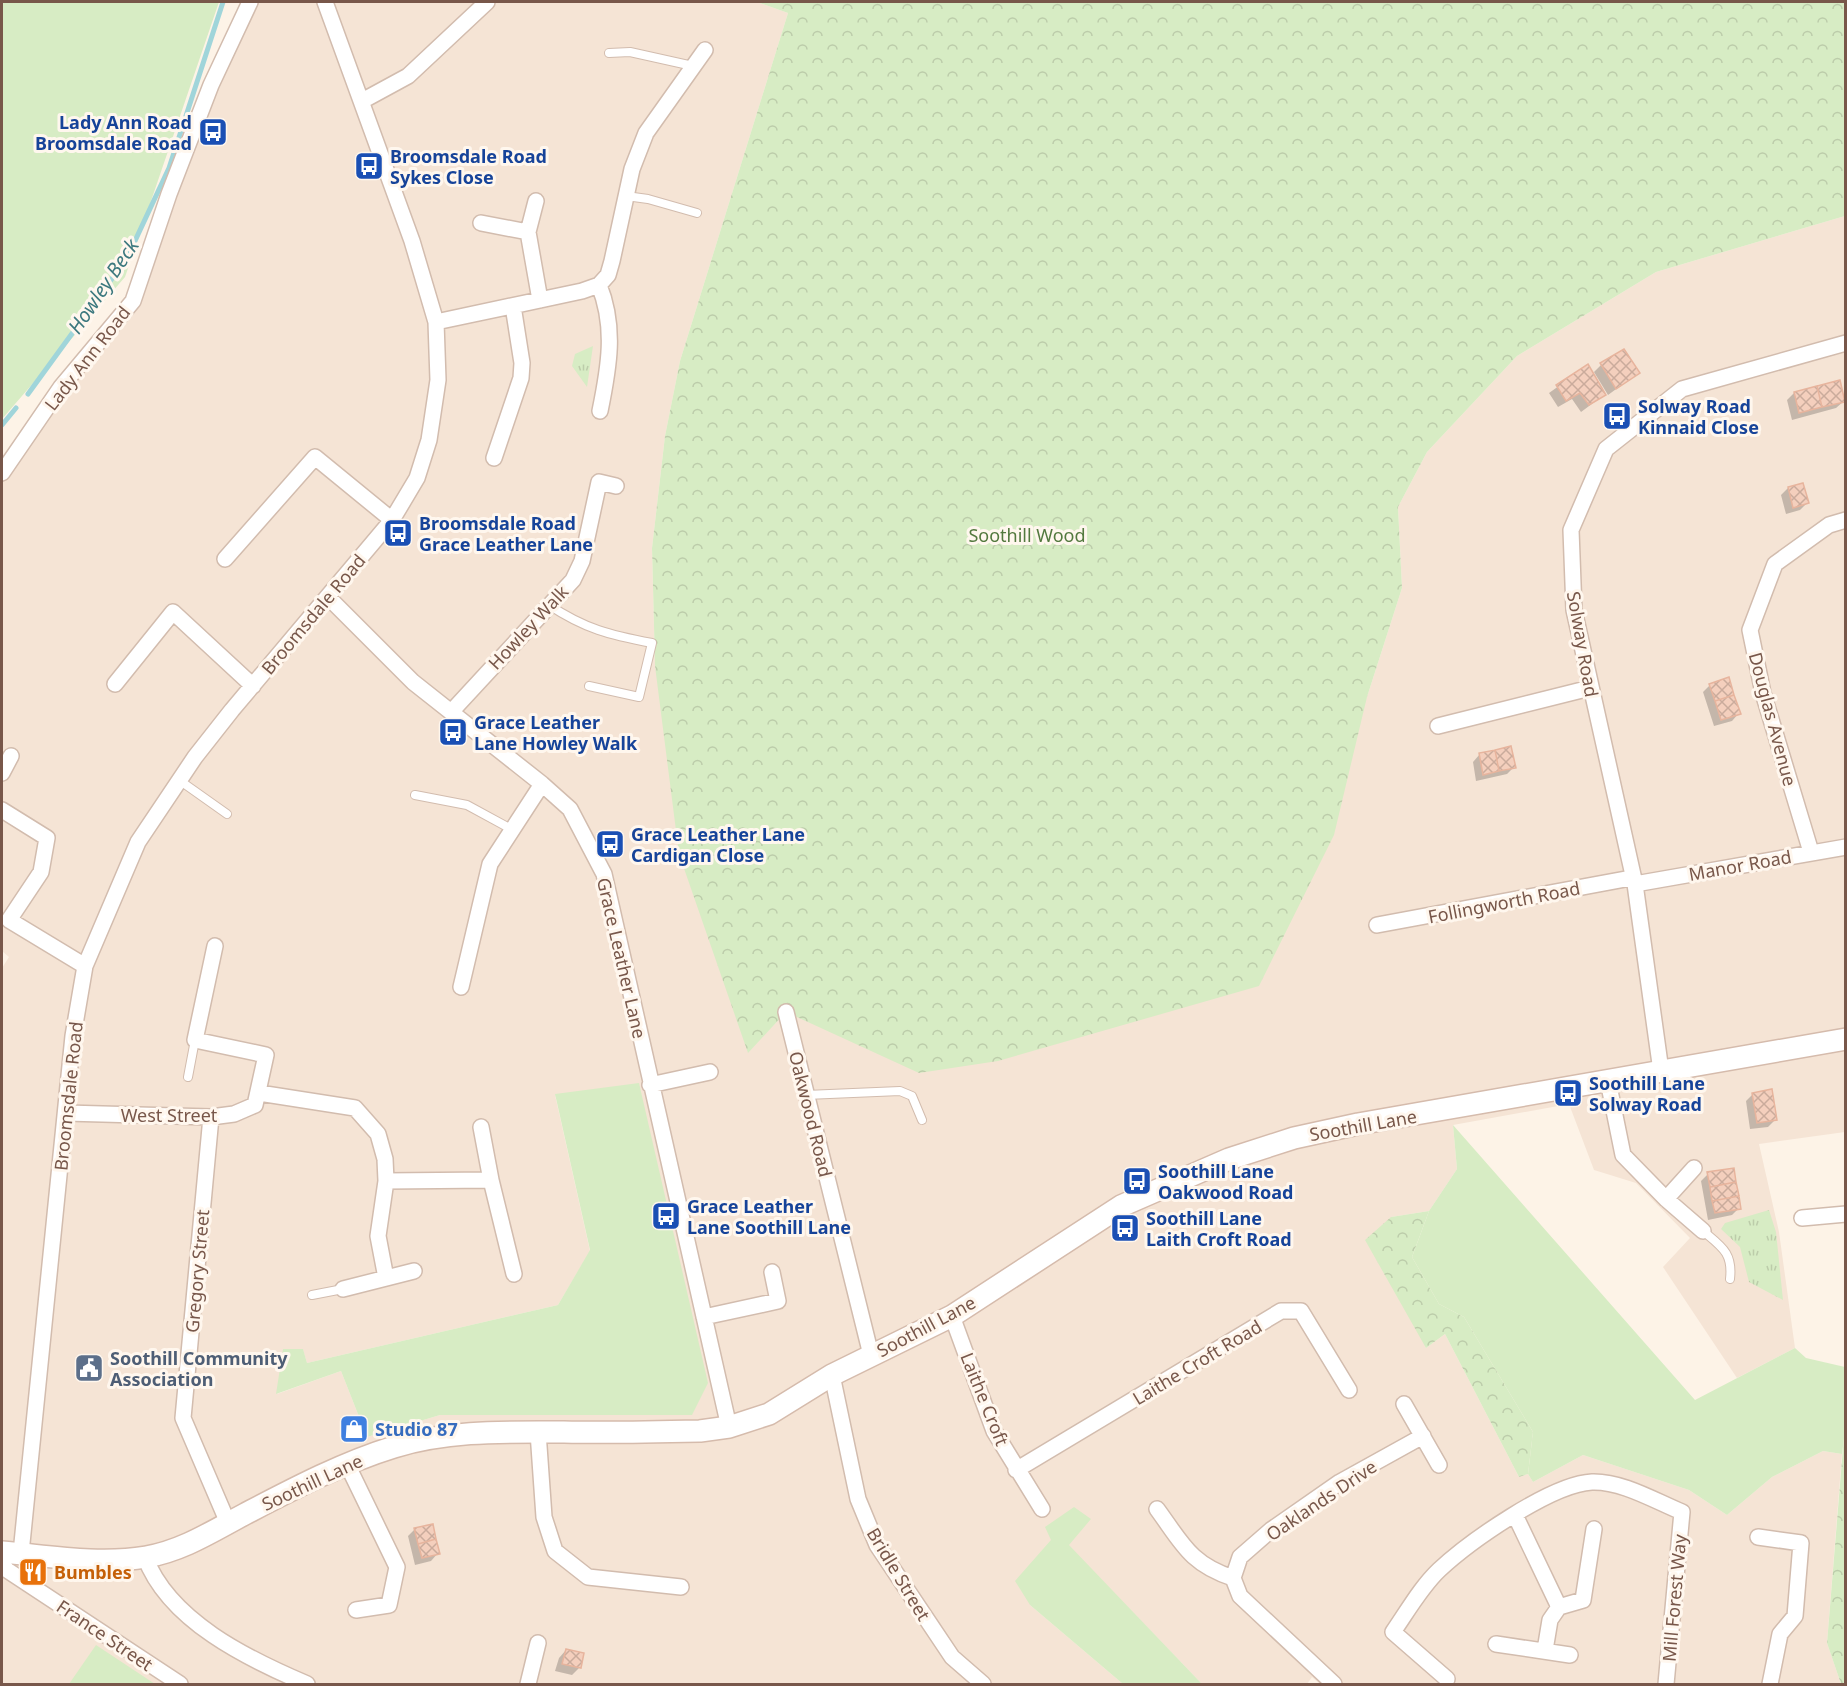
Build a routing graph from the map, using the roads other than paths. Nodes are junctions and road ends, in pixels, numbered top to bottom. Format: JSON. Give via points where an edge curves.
{"nodes":[{"id":1,"x":250,"y":2,"type":"edge"},
{"id":2,"x":325,"y":2,"type":"edge"},
{"id":3,"x":487,"y":2,"type":"edge"},
{"id":4,"x":705,"y":50,"type":"dead end"},
{"id":5,"x":609,"y":53,"type":"dead end"},
{"id":6,"x":694,"y":66,"type":"junction"},
{"id":7,"x":362,"y":101,"type":"junction"},
{"id":8,"x":626,"y":196,"type":"junction"},
{"id":9,"x":536,"y":201,"type":"dead end"},
{"id":10,"x":697,"y":213,"type":"dead end"},
{"id":11,"x":481,"y":223,"type":"dead end"},
{"id":12,"x":528,"y":232,"type":"junction"},
{"id":13,"x":599,"y":285,"type":"junction"},
{"id":14,"x":540,"y":300,"type":"junction"},
{"id":15,"x":513,"y":306,"type":"junction"},
{"id":16,"x":436,"y":322,"type":"junction"},
{"id":17,"x":1845,"y":343,"type":"edge"},
{"id":18,"x":600,"y":411,"type":"dead end"},
{"id":19,"x":494,"y":458,"type":"dead end"},
{"id":20,"x":2,"y":473,"type":"edge"},
{"id":21,"x":616,"y":486,"type":"dead end"},
{"id":22,"x":392,"y":520,"type":"junction"},
{"id":23,"x":1845,"y":520,"type":"edge"},
{"id":24,"x":225,"y":559,"type":"dead end"},
{"id":25,"x":328,"y":597,"type":"junction"},
{"id":26,"x":549,"y":605,"type":"junction"},
{"id":27,"x":115,"y":684,"type":"dead end"},
{"id":28,"x":253,"y":686,"type":"junction"},
{"id":29,"x":589,"y":686,"type":"dead end"},
{"id":30,"x":1590,"y":688,"type":"junction"},
{"id":31,"x":452,"y":711,"type":"junction"},
{"id":32,"x":1438,"y":726,"type":"dead end"},
{"id":33,"x":11,"y":756,"type":"dead end"},
{"id":34,"x":2,"y":773,"type":"edge"},
{"id":35,"x":179,"y":780,"type":"junction"},
{"id":36,"x":542,"y":784,"type":"junction"},
{"id":37,"x":415,"y":795,"type":"dead end"},
{"id":38,"x":2,"y":810,"type":"edge"},
{"id":39,"x":227,"y":814,"type":"dead end"},
{"id":40,"x":513,"y":830,"type":"junction"},
{"id":41,"x":1845,"y":847,"type":"edge"},
{"id":42,"x":1811,"y":852,"type":"junction"},
{"id":43,"x":1633,"y":881,"type":"junction"},
{"id":44,"x":5,"y":923,"type":"edge"},
{"id":45,"x":1377,"y":926,"type":"dead end"},
{"id":46,"x":214,"y":946,"type":"dead end"},
{"id":47,"x":85,"y":966,"type":"junction"},
{"id":48,"x":461,"y":987,"type":"dead end"},
{"id":49,"x":786,"y":1012,"type":"dead end"},
{"id":50,"x":1845,"y":1039,"type":"edge"},
{"id":51,"x":195,"y":1040,"type":"junction"},
{"id":52,"x":1662,"y":1071,"type":"junction"},
{"id":53,"x":710,"y":1072,"type":"dead end"},
{"id":54,"x":188,"y":1077,"type":"dead end"},
{"id":55,"x":1608,"y":1081,"type":"junction"},
{"id":56,"x":650,"y":1085,"type":"junction"},
{"id":57,"x":259,"y":1093,"type":"junction"},
{"id":58,"x":806,"y":1095,"type":"junction"},
{"id":59,"x":66,"y":1113,"type":"junction"},
{"id":60,"x":211,"y":1117,"type":"junction"},
{"id":61,"x":922,"y":1120,"type":"dead end"},
{"id":62,"x":481,"y":1127,"type":"dead end"},
{"id":63,"x":1694,"y":1167,"type":"dead end"},
{"id":64,"x":492,"y":1180,"type":"junction"},
{"id":65,"x":386,"y":1181,"type":"junction"},
{"id":66,"x":1666,"y":1199,"type":"junction"},
{"id":67,"x":1845,"y":1214,"type":"edge"},
{"id":68,"x":1802,"y":1218,"type":"dead end"},
{"id":69,"x":1703,"y":1232,"type":"joint"},
{"id":70,"x":414,"y":1271,"type":"dead end"},
{"id":71,"x":772,"y":1272,"type":"dead end"},
{"id":72,"x":514,"y":1275,"type":"dead end"},
{"id":73,"x":386,"y":1278,"type":"junction"},
{"id":74,"x":1730,"y":1279,"type":"dead end"},
{"id":75,"x":343,"y":1289,"type":"joint"},
{"id":76,"x":312,"y":1295,"type":"dead end"},
{"id":77,"x":952,"y":1316,"type":"junction"},
{"id":78,"x":704,"y":1317,"type":"junction"},
{"id":79,"x":870,"y":1355,"type":"junction"},
{"id":80,"x":832,"y":1375,"type":"junction"},
{"id":81,"x":1349,"y":1390,"type":"dead end"},
{"id":82,"x":1404,"y":1404,"type":"dead end"},
{"id":83,"x":729,"y":1427,"type":"junction"},
{"id":84,"x":538,"y":1432,"type":"junction"},
{"id":85,"x":1423,"y":1436,"type":"junction"},
{"id":86,"x":347,"y":1464,"type":"junction"},
{"id":87,"x":1438,"y":1465,"type":"dead end"},
{"id":88,"x":1016,"y":1470,"type":"junction"},
{"id":89,"x":1042,"y":1509,"type":"dead end"},
{"id":90,"x":1157,"y":1509,"type":"dead end"},
{"id":91,"x":1515,"y":1515,"type":"junction"},
{"id":92,"x":228,"y":1523,"type":"junction"},
{"id":93,"x":1594,"y":1529,"type":"dead end"},
{"id":94,"x":1758,"y":1537,"type":"dead end"},
{"id":95,"x":11,"y":1552,"type":"edge"},
{"id":96,"x":145,"y":1557,"type":"junction"},
{"id":97,"x":2,"y":1563,"type":"edge"},
{"id":98,"x":1233,"y":1578,"type":"junction"},
{"id":99,"x":681,"y":1587,"type":"dead end"},
{"id":100,"x":1559,"y":1607,"type":"junction"},
{"id":101,"x":356,"y":1610,"type":"dead end"},
{"id":102,"x":538,"y":1643,"type":"dead end"},
{"id":103,"x":1496,"y":1644,"type":"dead end"},
{"id":104,"x":1545,"y":1650,"type":"junction"},
{"id":105,"x":1570,"y":1654,"type":"dead end"},
{"id":106,"x":1447,"y":1679,"type":"dead end"},
{"id":107,"x":180,"y":1684,"type":"edge"},
{"id":108,"x":307,"y":1684,"type":"edge"},
{"id":109,"x":528,"y":1684,"type":"edge"},
{"id":110,"x":983,"y":1684,"type":"edge"},
{"id":111,"x":1334,"y":1684,"type":"edge"},
{"id":112,"x":1667,"y":1684,"type":"edge"},
{"id":113,"x":1770,"y":1684,"type":"edge"}],
"edges":[{"from":1,"to":20,"type":"street","name":"Lady Ann Road","via":[[211,85],[133,301],[61,387]]},
{"from":2,"to":7,"type":"street","name":"Broomsdale Road"},
{"from":3,"to":7,"type":"street","via":[[408,76]]},
{"from":4,"to":6,"type":"street"},
{"from":5,"to":6,"type":"lane","via":[[630,52]]},
{"from":6,"to":8,"type":"street","via":[[646,133]]},
{"from":7,"to":16,"type":"street","name":"Broomsdale Road"},
{"from":8,"to":10,"type":"lane"},
{"from":8,"to":13,"type":"street","via":[[608,275]]},
{"from":9,"to":12,"type":"street"},
{"from":11,"to":12,"type":"street"},
{"from":12,"to":14,"type":"street"},
{"from":13,"to":14,"type":"street"},
{"from":13,"to":18,"type":"street","via":[[606,303],[611,350]]},
{"from":14,"to":15,"type":"street"},
{"from":15,"to":16,"type":"street"},
{"from":15,"to":19,"type":"street","via":[[521,378]]},
{"from":16,"to":22,"type":"street","name":"Broomsdale Road","via":[[438,380],[429,440],[417,478]]},
{"from":17,"to":30,"type":"street","name":"Solway Road","via":[[1682,389],[1606,449],[1571,530],[1574,610]]},
{"from":21,"to":26,"type":"street","name":"Howley Walk","via":[[599,482],[582,561],[573,580]]},
{"from":22,"to":24,"type":"street","via":[[315,457]]},
{"from":22,"to":25,"type":"street","name":"Broomsdale Road"},
{"from":23,"to":42,"type":"street","name":"Douglas Avenue","via":[[1828,525],[1775,564],[1750,630],[1763,693]]},
{"from":25,"to":28,"type":"street","name":"Broomsdale Road"},
{"from":25,"to":31,"type":"street","name":"Grace Leather Lane","via":[[413,682]]},
{"from":26,"to":29,"type":"lane","via":[[580,625],[652,643],[639,696]]},
{"from":26,"to":31,"type":"street","name":"Howley Walk"},
{"from":27,"to":28,"type":"street","name":"Broomsdale Road","via":[[173,612]]},
{"from":28,"to":35,"type":"street","name":"Broomsdale Road"},
{"from":30,"to":32,"type":"street"},
{"from":30,"to":43,"type":"street","name":"Solway Road"},
{"from":31,"to":36,"type":"street","name":"Grace Leather Lane"},
{"from":33,"to":34,"type":"street"},
{"from":35,"to":39,"type":"lane"},
{"from":35,"to":47,"type":"street","name":"Broomsdale Road","via":[[138,842]]},
{"from":36,"to":40,"type":"street"},
{"from":36,"to":56,"type":"street","name":"Grace Leather Lane","via":[[570,809],[604,874]]},
{"from":37,"to":40,"type":"lane","via":[[467,805]]},
{"from":38,"to":44,"type":"street","via":[[47,838],[41,872]]},
{"from":40,"to":48,"type":"street","via":[[490,864]]},
{"from":41,"to":42,"type":"street","name":"Manor Road"},
{"from":42,"to":43,"type":"street","name":"Manor Road"},
{"from":43,"to":45,"type":"street","name":"Follingworth Road"},
{"from":43,"to":52,"type":"street","name":"Solway Road"},
{"from":44,"to":47,"type":"street"},
{"from":46,"to":51,"type":"street"},
{"from":47,"to":59,"type":"street","name":"Broomsdale Road"},
{"from":49,"to":58,"type":"street","name":"Oakwood Road"},
{"from":50,"to":52,"type":"main road","name":"Soothill Lane"},
{"from":51,"to":54,"type":"lane"},
{"from":51,"to":57,"type":"street","via":[[266,1055]]},
{"from":52,"to":55,"type":"main road","name":"Soothill Lane"},
{"from":53,"to":56,"type":"street"},
{"from":55,"to":66,"type":"street","via":[[1623,1155]]},
{"from":55,"to":77,"type":"main road","name":"Soothill Lane","via":[[1358,1124],[1294,1138],[1229,1160],[1121,1206]]},
{"from":56,"to":78,"type":"street","name":"Grace Leather Lane"},
{"from":57,"to":60,"type":"street","name":"West Street","via":[[255,1105],[234,1114]]},
{"from":57,"to":65,"type":"street","via":[[355,1108],[378,1134]]},
{"from":58,"to":61,"type":"lane","via":[[900,1091],[912,1095]]},
{"from":58,"to":79,"type":"street","name":"Oakwood Road"},
{"from":59,"to":60,"type":"street","name":"West Street"},
{"from":59,"to":95,"type":"street","name":"Broomsdale Road"},
{"from":60,"to":92,"type":"street","name":"Gregory Street","via":[[183,1418]]},
{"from":62,"to":64,"type":"street"},
{"from":63,"to":66,"type":"street"},
{"from":64,"to":65,"type":"street"},
{"from":64,"to":72,"type":"street"},
{"from":65,"to":73,"type":"street","via":[[378,1236]]},
{"from":66,"to":69,"type":"street"},
{"from":67,"to":68,"type":"street"},
{"from":69,"to":74,"type":"lane","via":[[1729,1257]]},
{"from":70,"to":73,"type":"street"},
{"from":71,"to":78,"type":"street","via":[[778,1301]]},
{"from":73,"to":75,"type":"street"},
{"from":75,"to":76,"type":"lane"},
{"from":77,"to":79,"type":"main road","name":"Soothill Lane"},
{"from":77,"to":88,"type":"street","name":"Laithe Croft","via":[[994,1431]]},
{"from":78,"to":83,"type":"street","name":"Grace Leather Lane"},
{"from":79,"to":80,"type":"main road","name":"Soothill Lane"},
{"from":80,"to":83,"type":"main road","name":"Soothill Lane","via":[[769,1413]]},
{"from":80,"to":110,"type":"street","name":"Bridle Street","via":[[858,1499],[877,1545],[952,1658]]},
{"from":81,"to":88,"type":"street","name":"Laithe Croft Road","via":[[1301,1311],[1281,1311]]},
{"from":82,"to":85,"type":"street"},
{"from":83,"to":84,"type":"main road","name":"Soothill Lane","via":[[700,1431]]},
{"from":84,"to":86,"type":"main road","name":"Soothill Lane","via":[[443,1435]]},
{"from":84,"to":99,"type":"street","via":[[544,1517],[555,1551],[588,1577]]},
{"from":85,"to":87,"type":"street"},
{"from":85,"to":98,"type":"street","name":"Oaklands Drive","via":[[1340,1482],[1271,1530],[1240,1557]]},
{"from":86,"to":92,"type":"main road","name":"Soothill Lane"},
{"from":86,"to":101,"type":"street","via":[[397,1567],[389,1605]]},
{"from":88,"to":89,"type":"street","name":"Laithe Croft"},
{"from":90,"to":98,"type":"street","via":[[1190,1553],[1209,1570]]},
{"from":91,"to":100,"type":"street"},
{"from":91,"to":106,"type":"street","via":[[1483,1533],[1437,1571],[1393,1632]]},
{"from":91,"to":112,"type":"street","name":"Mill Forest Way","via":[[1564,1489],[1592,1482],[1625,1488],[1682,1512]]},
{"from":92,"to":96,"type":"main road","name":"Soothill Lane","via":[[187,1545]]},
{"from":93,"to":100,"type":"street","via":[[1583,1600]]},
{"from":94,"to":113,"type":"street","via":[[1801,1543],[1795,1616],[1780,1634]]},
{"from":95,"to":96,"type":"main road","name":"Soothill Lane","via":[[94,1560]]},
{"from":96,"to":108,"type":"street","via":[[159,1586],[208,1633],[262,1665]]},
{"from":97,"to":107,"type":"street","name":"France Street"},
{"from":98,"to":111,"type":"street","via":[[1240,1596]]},
{"from":100,"to":104,"type":"street","via":[[1550,1620]]},
{"from":102,"to":109,"type":"street"},
{"from":103,"to":104,"type":"street"},
{"from":104,"to":105,"type":"street"}]}
